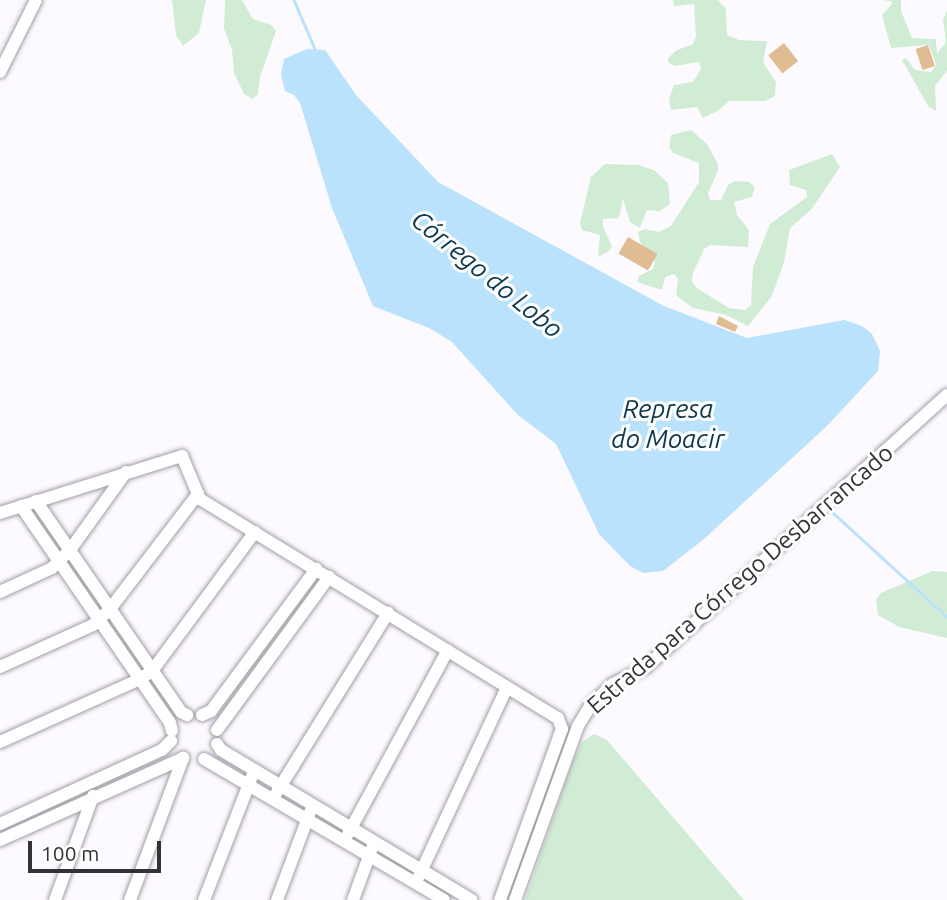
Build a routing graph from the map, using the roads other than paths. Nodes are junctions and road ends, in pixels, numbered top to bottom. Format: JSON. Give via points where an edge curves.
{"nodes":[{"id":1,"x":36,"y":0,"type":"edge"},
{"id":2,"x":0,"y":72,"type":"edge"},
{"id":3,"x":947,"y":395,"type":"edge"},
{"id":4,"x":126,"y":472,"type":"junction"},
{"id":5,"x":198,"y":494,"type":"junction"},
{"id":6,"x":36,"y":501,"type":"junction"},
{"id":7,"x":21,"y":506,"type":"junction"},
{"id":8,"x":0,"y":513,"type":"edge"},
{"id":9,"x":255,"y":532,"type":"junction"},
{"id":10,"x":70,"y":550,"type":"junction"},
{"id":11,"x":59,"y":561,"type":"junction"},
{"id":12,"x":316,"y":569,"type":"junction"},
{"id":13,"x":329,"y":577,"type":"junction"},
{"id":14,"x":0,"y":592,"type":"edge"},
{"id":15,"x":110,"y":609,"type":"junction"},
{"id":16,"x":388,"y":614,"type":"junction"},
{"id":17,"x":99,"y":620,"type":"junction"},
{"id":18,"x":448,"y":650,"type":"junction"},
{"id":19,"x":0,"y":667,"type":"edge"},
{"id":20,"x":152,"y":671,"type":"junction"},
{"id":21,"x":140,"y":679,"type":"junction"},
{"id":22,"x":507,"y":687,"type":"junction"},
{"id":23,"x":187,"y":715,"type":"junction"},
{"id":24,"x":202,"y":715,"type":"junction"},
{"id":25,"x":217,"y":730,"type":"junction"},
{"id":26,"x":172,"y":736,"type":"junction"},
{"id":27,"x":0,"y":742,"type":"edge"},
{"id":28,"x":217,"y":744,"type":"junction"},
{"id":29,"x":183,"y":758,"type":"junction"},
{"id":30,"x":204,"y":759,"type":"junction"},
{"id":31,"x":252,"y":777,"type":"junction"},
{"id":32,"x":88,"y":784,"type":"junction"},
{"id":33,"x":281,"y":786,"type":"junction"},
{"id":34,"x":94,"y":797,"type":"junction"},
{"id":35,"x":274,"y":798,"type":"junction"},
{"id":36,"x":312,"y":805,"type":"junction"},
{"id":37,"x":307,"y":818,"type":"junction"},
{"id":38,"x":0,"y":824,"type":"edge"},
{"id":39,"x":352,"y":828,"type":"junction"},
{"id":40,"x":0,"y":840,"type":"edge"},
{"id":41,"x":345,"y":841,"type":"junction"},
{"id":42,"x":374,"y":841,"type":"junction"},
{"id":43,"x":369,"y":855,"type":"junction"},
{"id":44,"x":422,"y":870,"type":"junction"},
{"id":45,"x":435,"y":878,"type":"junction"},
{"id":46,"x":416,"y":883,"type":"junction"},
{"id":47,"x":429,"y":896,"type":"edge"},
{"id":48,"x":54,"y":900,"type":"edge"},
{"id":49,"x":130,"y":900,"type":"edge"},
{"id":50,"x":204,"y":900,"type":"edge"},
{"id":51,"x":277,"y":900,"type":"edge"},
{"id":52,"x":353,"y":900,"type":"edge"},
{"id":53,"x":444,"y":900,"type":"edge"},
{"id":54,"x":472,"y":900,"type":"edge"},
{"id":55,"x":500,"y":900,"type":"edge"},
{"id":56,"x":515,"y":900,"type":"edge"}],
"edges":[{"from":1,"to":2,"type":"street"},
{"from":3,"to":56,"type":"street","name":"Estrada para Córrego Desbarrancado","via":[[646,667],[613,684],[590,706],[578,726]]},
{"from":4,"to":5,"type":"street","via":[[182,456]]},
{"from":4,"to":6,"type":"street"},
{"from":4,"to":10,"type":"street"},
{"from":5,"to":9,"type":"street"},
{"from":5,"to":15,"type":"street"},
{"from":6,"to":7,"type":"street"},
{"from":6,"to":10,"type":"street"},
{"from":7,"to":8,"type":"street"},
{"from":7,"to":11,"type":"street"},
{"from":9,"to":12,"type":"street"},
{"from":9,"to":20,"type":"street"},
{"from":10,"to":11,"type":"street"},
{"from":10,"to":15,"type":"street"},
{"from":11,"to":14,"type":"street"},
{"from":11,"to":17,"type":"street"},
{"from":12,"to":13,"type":"street"},
{"from":12,"to":24,"type":"street","via":[[211,711]]},
{"from":13,"to":16,"type":"street"},
{"from":13,"to":25,"type":"street"},
{"from":15,"to":17,"type":"street"},
{"from":15,"to":20,"type":"street"},
{"from":16,"to":18,"type":"street"},
{"from":16,"to":33,"type":"street"},
{"from":17,"to":19,"type":"street"},
{"from":17,"to":21,"type":"street"},
{"from":18,"to":22,"type":"street"},
{"from":18,"to":39,"type":"street"},
{"from":20,"to":21,"type":"street"},
{"from":20,"to":23,"type":"street"},
{"from":21,"to":26,"type":"street","via":[[170,723]]},
{"from":21,"to":27,"type":"street"},
{"from":22,"to":44,"type":"street"},
{"from":22,"to":55,"type":"street","via":[[558,718],[562,729]]},
{"from":23,"to":24,"type":"street"},
{"from":23,"to":26,"type":"street","via":[[178,720]]},
{"from":24,"to":25,"type":"street"},
{"from":25,"to":28,"type":"street"},
{"from":26,"to":29,"type":"street"},
{"from":26,"to":32,"type":"street","via":[[162,750]]},
{"from":28,"to":30,"type":"street"},
{"from":28,"to":31,"type":"street"},
{"from":29,"to":30,"type":"street"},
{"from":29,"to":34,"type":"street"},
{"from":29,"to":49,"type":"street"},
{"from":30,"to":31,"type":"street"},
{"from":31,"to":33,"type":"street"},
{"from":31,"to":35,"type":"street"},
{"from":31,"to":50,"type":"street"},
{"from":32,"to":34,"type":"street"},
{"from":32,"to":38,"type":"street"},
{"from":33,"to":35,"type":"street"},
{"from":33,"to":36,"type":"street"},
{"from":34,"to":40,"type":"street"},
{"from":34,"to":48,"type":"street"},
{"from":35,"to":37,"type":"street"},
{"from":36,"to":37,"type":"street"},
{"from":36,"to":39,"type":"street"},
{"from":37,"to":41,"type":"street"},
{"from":37,"to":51,"type":"street"},
{"from":39,"to":41,"type":"street"},
{"from":39,"to":42,"type":"street"},
{"from":41,"to":43,"type":"street"},
{"from":42,"to":43,"type":"street"},
{"from":42,"to":44,"type":"street"},
{"from":43,"to":46,"type":"street"},
{"from":43,"to":52,"type":"street"},
{"from":44,"to":45,"type":"street"},
{"from":44,"to":46,"type":"street"},
{"from":45,"to":47,"type":"street"},
{"from":45,"to":54,"type":"street"},
{"from":46,"to":47,"type":"street"},
{"from":47,"to":53,"type":"street"}]}
